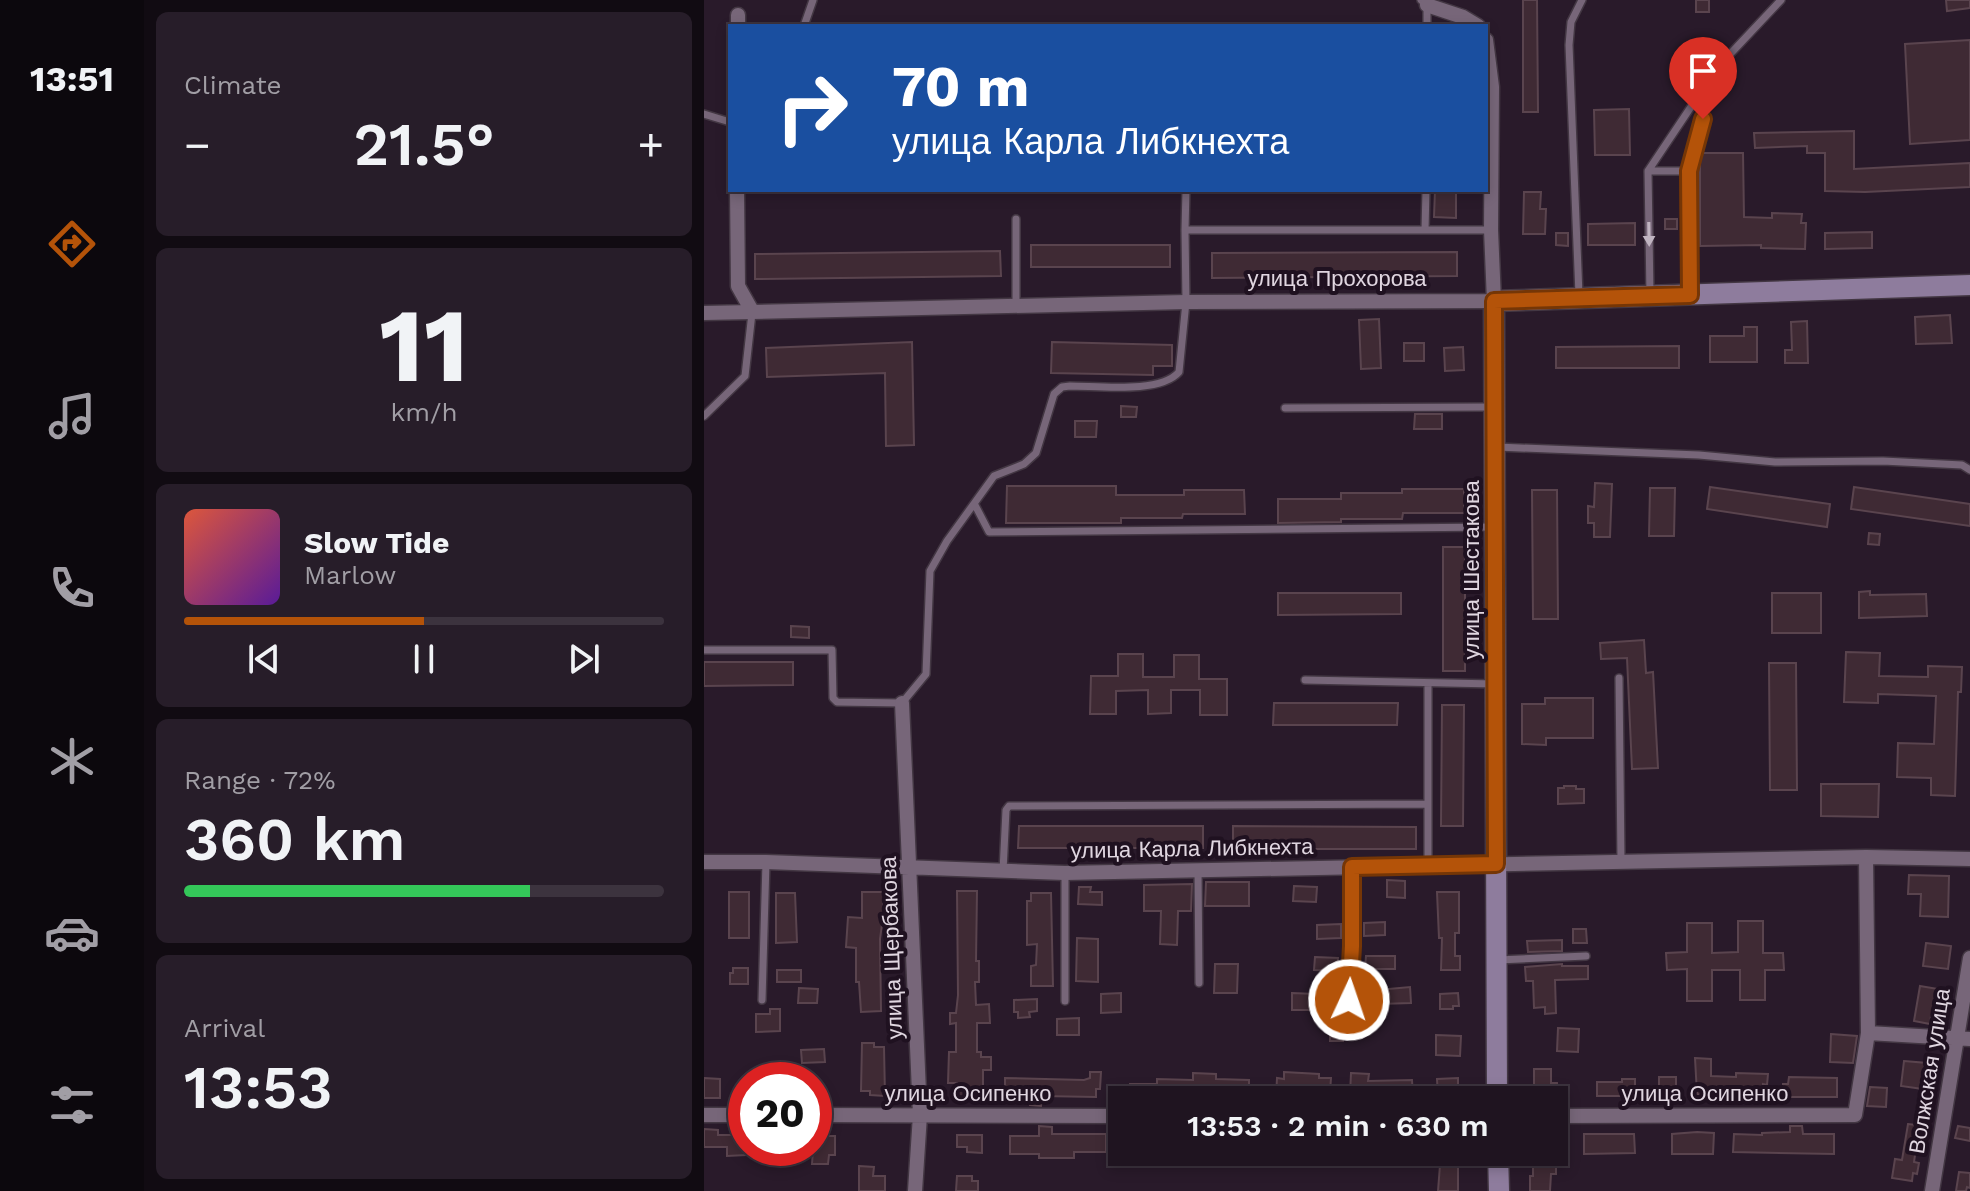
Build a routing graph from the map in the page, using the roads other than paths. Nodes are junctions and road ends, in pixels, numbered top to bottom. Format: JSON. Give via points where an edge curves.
{"nodes":[{"id":1,"x":813,"y":0,"type":"edge"},
{"id":2,"x":1582,"y":0,"type":"edge"},
{"id":3,"x":1781,"y":0,"type":"edge"},
{"id":4,"x":1424,"y":3,"type":"edge"},
{"id":5,"x":805,"y":24,"type":"edge"},
{"id":6,"x":1427,"y":24,"type":"edge"},
{"id":7,"x":1475,"y":24,"type":"edge"},
{"id":8,"x":1488,"y":56,"type":"edge"},
{"id":9,"x":1717,"y":68,"type":"junction"},
{"id":10,"x":704,"y":114,"type":"edge"},
{"id":11,"x":728,"y":121,"type":"edge"},
{"id":12,"x":1648,"y":171,"type":"junction"},
{"id":13,"x":1689,"y":171,"type":"junction"},
{"id":14,"x":737,"y":192,"type":"edge"},
{"id":15,"x":1186,"y":192,"type":"edge"},
{"id":16,"x":1426,"y":192,"type":"edge"},
{"id":17,"x":1016,"y":219,"type":"dead end"},
{"id":18,"x":1185,"y":230,"type":"junction"},
{"id":19,"x":1425,"y":230,"type":"junction"},
{"id":20,"x":1491,"y":230,"type":"junction"},
{"id":21,"x":1970,"y":285,"type":"edge"},
{"id":22,"x":1690,"y":295,"type":"junction"},
{"id":23,"x":1650,"y":296,"type":"junction"},
{"id":24,"x":1579,"y":298,"type":"junction"},
{"id":25,"x":1494,"y":301,"type":"junction"},
{"id":26,"x":1186,"y":302,"type":"junction"},
{"id":27,"x":1016,"y":305,"type":"junction"},
{"id":28,"x":752,"y":311,"type":"junction"},
{"id":29,"x":704,"y":313,"type":"edge"},
{"id":30,"x":1494,"y":407,"type":"junction"},
{"id":31,"x":1285,"y":408,"type":"dead end"},
{"id":32,"x":704,"y":416,"type":"edge"},
{"id":33,"x":1494,"y":447,"type":"junction"},
{"id":34,"x":1967,"y":466,"type":"edge"},
{"id":35,"x":975,"y":505,"type":"junction"},
{"id":36,"x":1495,"y":527,"type":"junction"},
{"id":37,"x":704,"y":650,"type":"edge"},
{"id":38,"x":1619,"y":678,"type":"dead end"},
{"id":39,"x":1305,"y":680,"type":"dead end"},
{"id":40,"x":1428,"y":683,"type":"junction"},
{"id":41,"x":1495,"y":684,"type":"junction"},
{"id":42,"x":902,"y":703,"type":"junction"},
{"id":43,"x":1428,"y":804,"type":"junction"},
{"id":44,"x":1866,"y":857,"type":"junction"},
{"id":45,"x":1970,"y":859,"type":"edge"},
{"id":46,"x":1621,"y":861,"type":"junction"},
{"id":47,"x":704,"y":862,"type":"edge"},
{"id":48,"x":766,"y":862,"type":"junction"},
{"id":49,"x":1496,"y":864,"type":"junction"},
{"id":50,"x":1428,"y":865,"type":"junction"},
{"id":51,"x":1352,"y":867,"type":"junction"},
{"id":52,"x":911,"y":869,"type":"junction"},
{"id":53,"x":1198,"y":870,"type":"junction"},
{"id":54,"x":1003,"y":871,"type":"junction"},
{"id":55,"x":1065,"y":873,"type":"junction"},
{"id":56,"x":1586,"y":956,"type":"dead end"},
{"id":57,"x":1970,"y":958,"type":"edge"},
{"id":58,"x":1496,"y":960,"type":"junction"},
{"id":59,"x":1199,"y":983,"type":"dead end"},
{"id":60,"x":762,"y":1000,"type":"dead end"},
{"id":61,"x":1349,"y":1000,"type":"dead end"},
{"id":62,"x":1065,"y":1001,"type":"dead end"},
{"id":63,"x":1868,"y":1033,"type":"junction"},
{"id":64,"x":1964,"y":1038,"type":"edge"},
{"id":65,"x":1497,"y":1086,"type":"edge"},
{"id":66,"x":704,"y":1115,"type":"edge"},
{"id":67,"x":728,"y":1115,"type":"edge"},
{"id":68,"x":832,"y":1115,"type":"edge"},
{"id":69,"x":920,"y":1115,"type":"junction"},
{"id":70,"x":1108,"y":1116,"type":"edge"},
{"id":71,"x":1568,"y":1116,"type":"edge"},
{"id":72,"x":1498,"y":1166,"type":"edge"},
{"id":73,"x":915,"y":1191,"type":"edge"},
{"id":74,"x":1499,"y":1191,"type":"edge"},
{"id":75,"x":1932,"y":1191,"type":"edge"}],
"edges":[{"from":1,"to":5,"type":"lane"},
{"from":2,"to":24,"type":"lane","via":[[1571,22],[1569,45]]},
{"from":3,"to":9,"type":"lane"},
{"from":4,"to":6,"type":"lane"},
{"from":4,"to":7,"type":"street"},
{"from":8,"to":20,"type":"street","name":"улица Шестакова"},
{"from":9,"to":12,"type":"lane"},
{"from":9,"to":13,"type":"lane"},
{"from":10,"to":11,"type":"lane"},
{"from":12,"to":13,"type":"lane"},
{"from":12,"to":23,"type":"lane","one_way":true},
{"from":13,"to":22,"type":"lane"},
{"from":14,"to":28,"type":"street","via":[[738,286]]},
{"from":15,"to":18,"type":"lane"},
{"from":16,"to":19,"type":"lane"},
{"from":17,"to":27,"type":"lane"},
{"from":18,"to":19,"type":"lane"},
{"from":18,"to":26,"type":"lane"},
{"from":19,"to":20,"type":"lane"},
{"from":20,"to":25,"type":"street","name":"улица Шестакова"},
{"from":21,"to":22,"type":"main road","name":"улица Прохорова"},
{"from":22,"to":23,"type":"main road","name":"улица Прохорова"},
{"from":23,"to":24,"type":"main road","name":"улица Прохорова"},
{"from":24,"to":25,"type":"main road","name":"улица Прохорова"},
{"from":25,"to":26,"type":"street","name":"улица Прохорова"},
{"from":25,"to":30,"type":"main road","name":"улица Шестакова"},
{"from":26,"to":27,"type":"street","name":"улица Прохорова"},
{"from":26,"to":35,"type":"lane","via":[[1182,363],[1174,378],[1147,386],[1062,387],[1046,414],[1036,453],[994,476]]},
{"from":27,"to":28,"type":"street","name":"улица Прохорова"},
{"from":28,"to":29,"type":"street","name":"улица Прохорова"},
{"from":28,"to":32,"type":"lane","via":[[745,376]]},
{"from":30,"to":31,"type":"lane"},
{"from":30,"to":33,"type":"main road","name":"улица Шестакова"},
{"from":33,"to":34,"type":"lane"},
{"from":33,"to":36,"type":"main road","name":"улица Шестакова"},
{"from":35,"to":36,"type":"lane","via":[[989,532]]},
{"from":35,"to":42,"type":"lane","via":[[930,571],[926,674]]},
{"from":36,"to":41,"type":"main road","name":"улица Шестакова"},
{"from":37,"to":42,"type":"lane","via":[[832,650],[837,702]]},
{"from":38,"to":46,"type":"lane"},
{"from":39,"to":40,"type":"lane"},
{"from":40,"to":41,"type":"lane"},
{"from":40,"to":43,"type":"lane"},
{"from":41,"to":49,"type":"main road","name":"улица Шестакова"},
{"from":42,"to":52,"type":"street","name":"улица Щербакова"},
{"from":43,"to":50,"type":"lane"},
{"from":43,"to":54,"type":"lane","via":[[1009,806]]},
{"from":44,"to":45,"type":"street","name":"улица Карла Либкнехта"},
{"from":44,"to":46,"type":"street","name":"улица Карла Либкнехта"},
{"from":44,"to":63,"type":"street"},
{"from":46,"to":49,"type":"street","name":"улица Карла Либкнехта"},
{"from":47,"to":48,"type":"street","name":"улица Карла Либкнехта"},
{"from":48,"to":52,"type":"street","name":"улица Карла Либкнехта"},
{"from":48,"to":60,"type":"lane"},
{"from":49,"to":50,"type":"street","name":"улица Карла Либкнехта"},
{"from":49,"to":58,"type":"main road","name":"улица Шестакова"},
{"from":50,"to":51,"type":"street","name":"улица Карла Либкнехта"},
{"from":51,"to":53,"type":"street","name":"улица Карла Либкнехта"},
{"from":51,"to":61,"type":"lane"},
{"from":52,"to":54,"type":"street","name":"улица Карла Либкнехта"},
{"from":52,"to":69,"type":"street","name":"улица Щербакова"},
{"from":53,"to":55,"type":"street","name":"улица Карла Либкнехта"},
{"from":53,"to":59,"type":"lane"},
{"from":54,"to":55,"type":"street","name":"улица Карла Либкнехта"},
{"from":55,"to":62,"type":"lane"},
{"from":56,"to":58,"type":"lane"},
{"from":57,"to":64,"type":"street","name":"Волжская улица"},
{"from":58,"to":65,"type":"main road","name":"улица Шестакова"},
{"from":63,"to":64,"type":"street"},
{"from":63,"to":71,"type":"street","name":"улица Осипенко","via":[[1855,1115]]},
{"from":64,"to":75,"type":"street","name":"Волжская улица"},
{"from":66,"to":67,"type":"street"},
{"from":68,"to":69,"type":"street","name":"улица Осипенко"},
{"from":69,"to":70,"type":"street","name":"улица Осипенко"},
{"from":69,"to":73,"type":"street","name":"улица Щербакова"},
{"from":72,"to":74,"type":"main road"}]}
